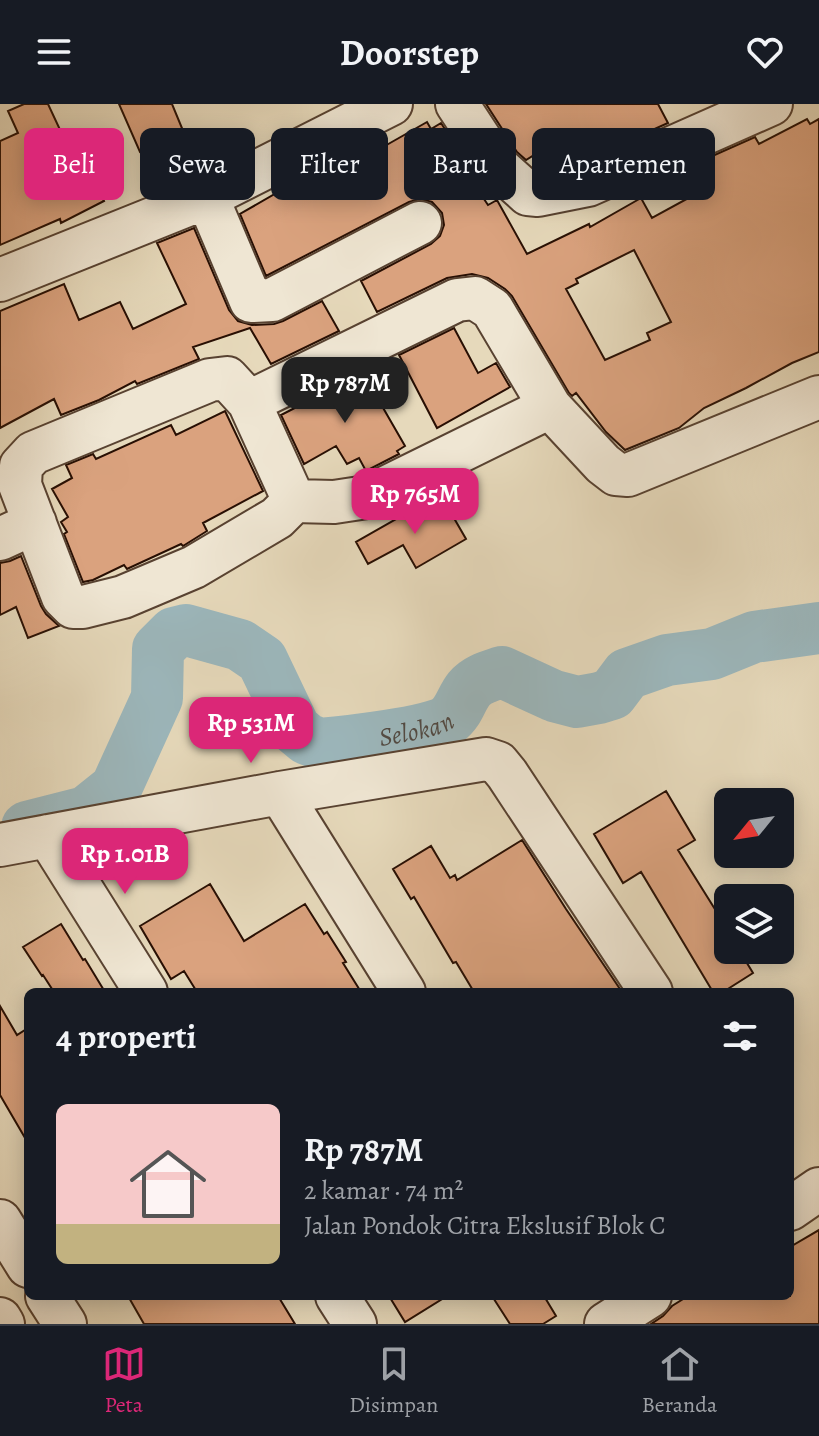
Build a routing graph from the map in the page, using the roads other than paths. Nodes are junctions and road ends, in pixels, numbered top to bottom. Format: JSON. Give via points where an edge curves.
{"nodes":[{"id":1,"x":391,"y":104,"type":"edge"},
{"id":2,"x":457,"y":104,"type":"edge"},
{"id":3,"x":771,"y":104,"type":"edge"},
{"id":4,"x":255,"y":173,"type":"edge"},
{"id":5,"x":200,"y":200,"type":"edge"},
{"id":6,"x":208,"y":200,"type":"edge"},
{"id":7,"x":420,"y":223,"type":"dead end"},
{"id":8,"x":0,"y":280,"type":"edge"},
{"id":9,"x":819,"y":397,"type":"edge"},
{"id":10,"x":249,"y":402,"type":"junction"},
{"id":11,"x":550,"y":407,"type":"junction"},
{"id":12,"x":294,"y":501,"type":"junction"},
{"id":13,"x":17,"y":531,"type":"edge"},
{"id":14,"x":280,"y":793,"type":"junction"},
{"id":15,"x":48,"y":836,"type":"junction"},
{"id":16,"x":0,"y":845,"type":"edge"},
{"id":17,"x":143,"y":988,"type":"edge"},
{"id":18,"x":402,"y":988,"type":"edge"},
{"id":19,"x":648,"y":988,"type":"edge"},
{"id":20,"x":819,"y":1189,"type":"edge"},
{"id":21,"x":794,"y":1206,"type":"edge"},
{"id":22,"x":0,"y":1221,"type":"edge"},
{"id":23,"x":24,"y":1260,"type":"edge"},
{"id":24,"x":50,"y":1300,"type":"edge"},
{"id":25,"x":340,"y":1300,"type":"edge"},
{"id":26,"x":639,"y":1300,"type":"edge"},
{"id":27,"x":602,"y":1314,"type":"edge"},
{"id":28,"x":0,"y":1319,"type":"edge"},
{"id":29,"x":3,"y":1324,"type":"edge"},
{"id":30,"x":65,"y":1324,"type":"edge"},
{"id":31,"x":355,"y":1324,"type":"edge"}],
"edges":[{"from":1,"to":4,"type":"street"},
{"from":2,"to":3,"type":"street","via":[[499,168],[528,194],[538,195],[588,185]]},
{"from":5,"to":8,"type":"street"},
{"from":6,"to":7,"type":"street","via":[[251,301],[272,300]]},
{"from":9,"to":11,"type":"street","via":[[628,475],[603,464]]},
{"from":10,"to":11,"type":"street","via":[[457,300],[475,298],[492,309]]},
{"from":10,"to":12,"type":"street"},
{"from":10,"to":13,"type":"street","via":[[227,378],[210,380],[33,453],[21,466]]},
{"from":11,"to":12,"type":"street","via":[[367,497]]},
{"from":12,"to":13,"type":"street","via":[[277,518],[194,567],[123,597],[83,607],[73,607],[63,597]]},
{"from":14,"to":15,"type":"street"},
{"from":14,"to":18,"type":"street"},
{"from":14,"to":19,"type":"street","via":[[486,759],[498,763]]},
{"from":15,"to":16,"type":"street"},
{"from":15,"to":17,"type":"street"},
{"from":20,"to":21,"type":"street"},
{"from":22,"to":23,"type":"street"},
{"from":24,"to":30,"type":"street"},
{"from":25,"to":31,"type":"street"},
{"from":26,"to":27,"type":"street"},
{"from":28,"to":29,"type":"street"}]}
